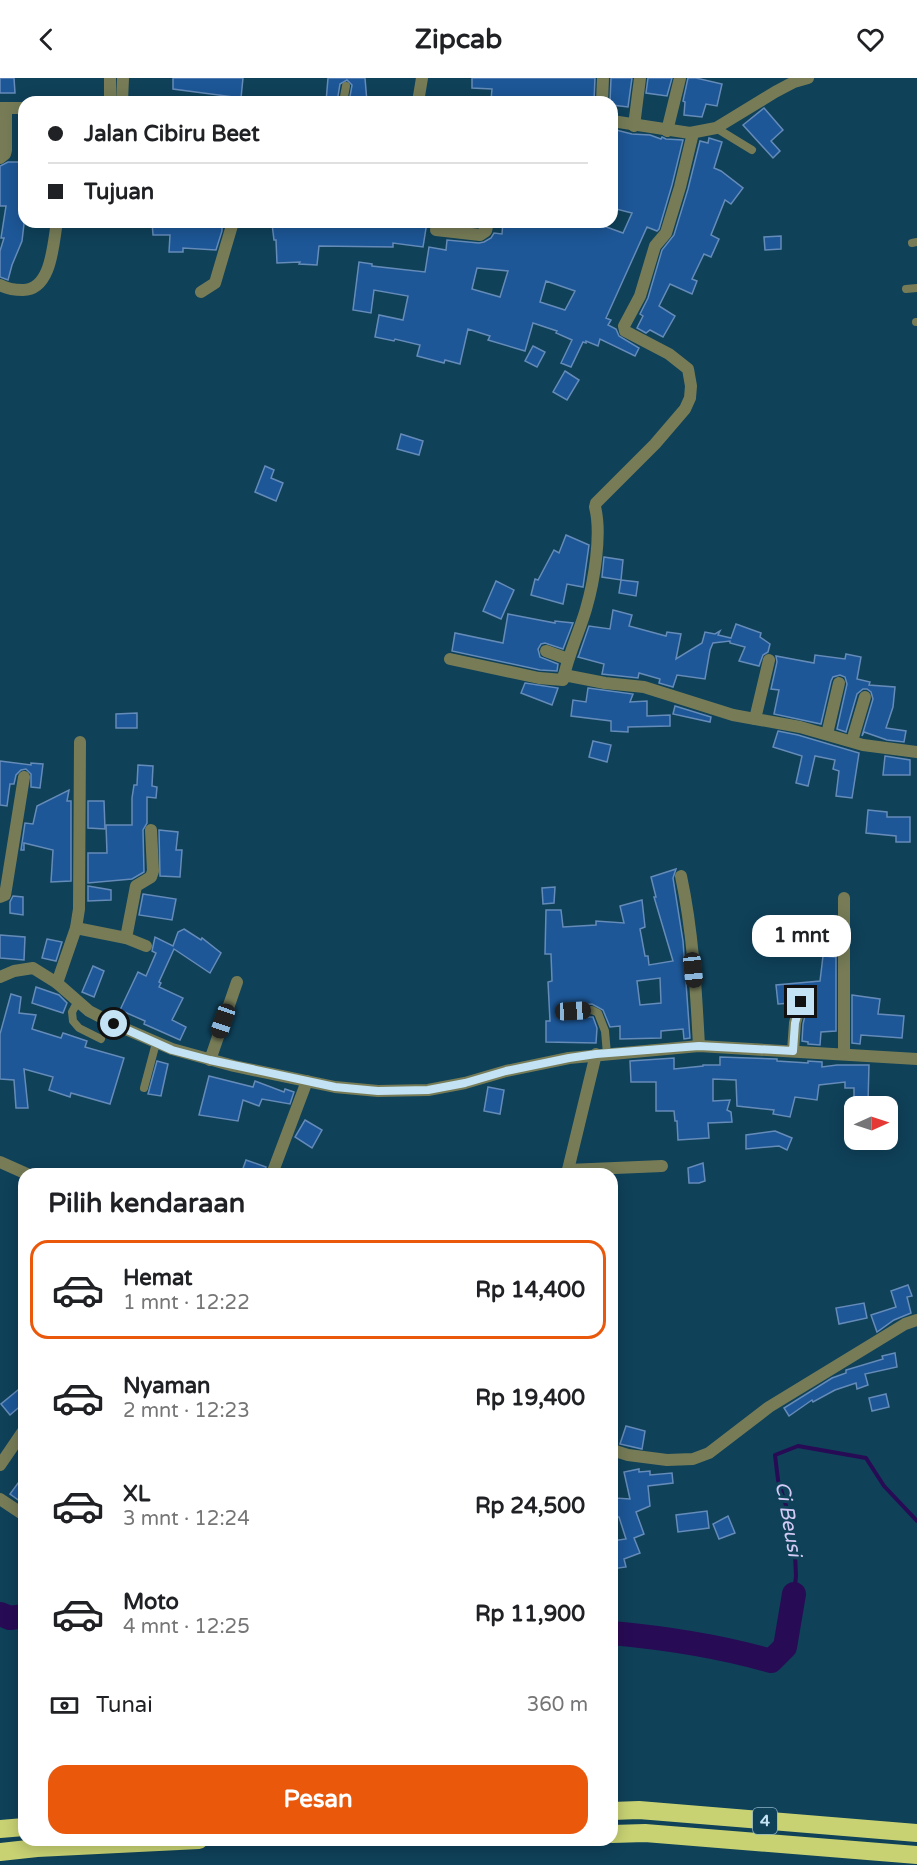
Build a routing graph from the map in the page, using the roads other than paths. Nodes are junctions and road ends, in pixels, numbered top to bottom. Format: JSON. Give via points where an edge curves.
{"nodes":[{"id":1,"x":110,"y":78,"type":"edge"},
{"id":2,"x":123,"y":78,"type":"edge"},
{"id":3,"x":422,"y":78,"type":"edge"},
{"id":4,"x":603,"y":78,"type":"edge"},
{"id":5,"x":640,"y":78,"type":"edge"},
{"id":6,"x":680,"y":78,"type":"edge"},
{"id":7,"x":808,"y":78,"type":"edge"},
{"id":8,"x":346,"y":86,"type":"dead end"},
{"id":9,"x":110,"y":96,"type":"edge"},
{"id":10,"x":122,"y":96,"type":"edge"},
{"id":11,"x":345,"y":96,"type":"edge"},
{"id":12,"x":419,"y":96,"type":"edge"},
{"id":13,"x":602,"y":96,"type":"edge"},
{"id":14,"x":3,"y":108,"type":"edge"},
{"id":15,"x":618,"y":122,"type":"edge"},
{"id":16,"x":634,"y":126,"type":"junction"},
{"id":17,"x":716,"y":128,"type":"junction"},
{"id":18,"x":668,"y":131,"type":"junction"},
{"id":19,"x":693,"y":133,"type":"junction"},
{"id":20,"x":752,"y":150,"type":"dead end"},
{"id":21,"x":0,"y":158,"type":"edge"},
{"id":22,"x":56,"y":228,"type":"edge"},
{"id":23,"x":231,"y":228,"type":"edge"},
{"id":24,"x":487,"y":228,"type":"edge"},
{"id":25,"x":436,"y":230,"type":"dead end"},
{"id":26,"x":0,"y":285,"type":"edge"},
{"id":27,"x":917,"y":288,"type":"edge"},
{"id":28,"x":906,"y":289,"type":"dead end"},
{"id":29,"x":201,"y":292,"type":"dead end"},
{"id":30,"x":546,"y":651,"type":"dead end"},
{"id":31,"x":450,"y":659,"type":"dead end"},
{"id":32,"x":568,"y":659,"type":"junction"},
{"id":33,"x":769,"y":660,"type":"dead end"},
{"id":34,"x":564,"y":675,"type":"junction"},
{"id":35,"x":839,"y":683,"type":"dead end"},
{"id":36,"x":865,"y":697,"type":"dead end"},
{"id":37,"x":755,"y":719,"type":"junction"},
{"id":38,"x":827,"y":734,"type":"junction"},
{"id":39,"x":852,"y":741,"type":"junction"},
{"id":40,"x":80,"y":742,"type":"dead end"},
{"id":41,"x":917,"y":752,"type":"edge"},
{"id":42,"x":24,"y":777,"type":"dead end"},
{"id":43,"x":151,"y":830,"type":"dead end"},
{"id":44,"x":681,"y":876,"type":"dead end"},
{"id":45,"x":0,"y":897,"type":"edge"},
{"id":46,"x":844,"y":898,"type":"dead end"},
{"id":47,"x":76,"y":928,"type":"junction"},
{"id":48,"x":126,"y":938,"type":"junction"},
{"id":49,"x":146,"y":946,"type":"dead end"},
{"id":50,"x":0,"y":977,"type":"edge"},
{"id":51,"x":237,"y":982,"type":"dead end"},
{"id":52,"x":57,"y":983,"type":"junction"},
{"id":53,"x":78,"y":1001,"type":"junction"},
{"id":54,"x":801,"y":1002,"type":"dead end"},
{"id":55,"x":573,"y":1011,"type":"dead end"},
{"id":56,"x":101,"y":1039,"type":"dead end"},
{"id":57,"x":156,"y":1043,"type":"junction"},
{"id":58,"x":699,"y":1046,"type":"junction"},
{"id":59,"x":793,"y":1051,"type":"junction"},
{"id":60,"x":602,"y":1054,"type":"junction"},
{"id":61,"x":844,"y":1054,"type":"junction"},
{"id":62,"x":917,"y":1059,"type":"edge"},
{"id":63,"x":210,"y":1060,"type":"junction"},
{"id":64,"x":307,"y":1081,"type":"junction"},
{"id":65,"x":144,"y":1088,"type":"dead end"},
{"id":66,"x":0,"y":1162,"type":"edge"},
{"id":67,"x":662,"y":1166,"type":"dead end"},
{"id":68,"x":274,"y":1168,"type":"edge"},
{"id":69,"x":568,"y":1168,"type":"edge"},
{"id":70,"x":618,"y":1169,"type":"edge"},
{"id":71,"x":18,"y":1170,"type":"edge"},
{"id":72,"x":917,"y":1320,"type":"edge"},
{"id":73,"x":18,"y":1441,"type":"edge"},
{"id":74,"x":618,"y":1452,"type":"edge"},
{"id":75,"x":0,"y":1465,"type":"edge"},
{"id":76,"x":0,"y":1500,"type":"edge"},
{"id":77,"x":18,"y":1511,"type":"edge"},
{"id":78,"x":618,"y":1811,"type":"edge"},
{"id":79,"x":18,"y":1828,"type":"edge"},
{"id":80,"x":0,"y":1829,"type":"edge"},
{"id":81,"x":917,"y":1833,"type":"edge"},
{"id":82,"x":618,"y":1834,"type":"edge"},
{"id":83,"x":78,"y":1846,"type":"edge"},
{"id":84,"x":0,"y":1852,"type":"edge"},
{"id":85,"x":917,"y":1856,"type":"edge"}],
"edges":[{"from":1,"to":9,"type":"street"},
{"from":2,"to":10,"type":"street"},
{"from":3,"to":12,"type":"street"},
{"from":4,"to":13,"type":"street"},
{"from":5,"to":16,"type":"street"},
{"from":6,"to":18,"type":"street"},
{"from":7,"to":17,"type":"street","via":[[784,87]]},
{"from":8,"to":11,"type":"lane"},
{"from":14,"to":21,"type":"street","via":[[6,150]]},
{"from":15,"to":16,"type":"street"},
{"from":16,"to":18,"type":"street"},
{"from":17,"to":19,"type":"street"},
{"from":17,"to":20,"type":"lane"},
{"from":18,"to":19,"type":"street"},
{"from":19,"to":32,"type":"street","via":[[666,233],[655,246],[640,296],[624,326],[626,331],[688,369],[690,398],[662,435],[596,503],[599,534],[594,569],[586,608]]},
{"from":22,"to":26,"type":"street","via":[[49,267],[41,282],[32,290]]},
{"from":23,"to":29,"type":"street","via":[[215,283]]},
{"from":24,"to":25,"type":"street","via":[[480,235]]},
{"from":27,"to":28,"type":"lane"},
{"from":30,"to":32,"type":"street"},
{"from":31,"to":34,"type":"street","via":[[558,681]]},
{"from":32,"to":34,"type":"street"},
{"from":33,"to":37,"type":"street"},
{"from":34,"to":37,"type":"street","via":[[644,687]]},
{"from":35,"to":38,"type":"street"},
{"from":36,"to":39,"type":"street"},
{"from":37,"to":38,"type":"street"},
{"from":38,"to":39,"type":"street"},
{"from":39,"to":41,"type":"street"},
{"from":40,"to":47,"type":"street"},
{"from":42,"to":45,"type":"street","via":[[5,895]]},
{"from":43,"to":48,"type":"street","via":[[153,871],[151,877],[136,886]]},
{"from":44,"to":58,"type":"street","via":[[696,988]]},
{"from":46,"to":61,"type":"street"},
{"from":47,"to":48,"type":"street"},
{"from":47,"to":52,"type":"street"},
{"from":48,"to":49,"type":"street"},
{"from":50,"to":52,"type":"street","via":[[33,968]]},
{"from":51,"to":63,"type":"street"},
{"from":52,"to":53,"type":"street"},
{"from":53,"to":56,"type":"lane","via":[[72,1012],[73,1021]]},
{"from":53,"to":57,"type":"street","via":[[89,1011]]},
{"from":54,"to":59,"type":"street"},
{"from":55,"to":60,"type":"lane","via":[[598,1013],[605,1031]]},
{"from":57,"to":63,"type":"street"},
{"from":57,"to":65,"type":"lane"},
{"from":58,"to":59,"type":"street"},
{"from":58,"to":60,"type":"street"},
{"from":59,"to":61,"type":"street"},
{"from":60,"to":64,"type":"street","via":[[428,1090],[378,1091]]},
{"from":60,"to":69,"type":"street"},
{"from":61,"to":62,"type":"street"},
{"from":63,"to":64,"type":"street"},
{"from":64,"to":68,"type":"street"},
{"from":66,"to":71,"type":"street"},
{"from":67,"to":70,"type":"street"},
{"from":72,"to":74,"type":"street","via":[[769,1407],[709,1454],[667,1460]]},
{"from":73,"to":75,"type":"street"},
{"from":76,"to":77,"type":"street"},
{"from":78,"to":81,"type":"highway","number":"4"},
{"from":79,"to":80,"type":"highway"},
{"from":82,"to":85,"type":"highway","number":"4"},
{"from":83,"to":84,"type":"highway"}]}
